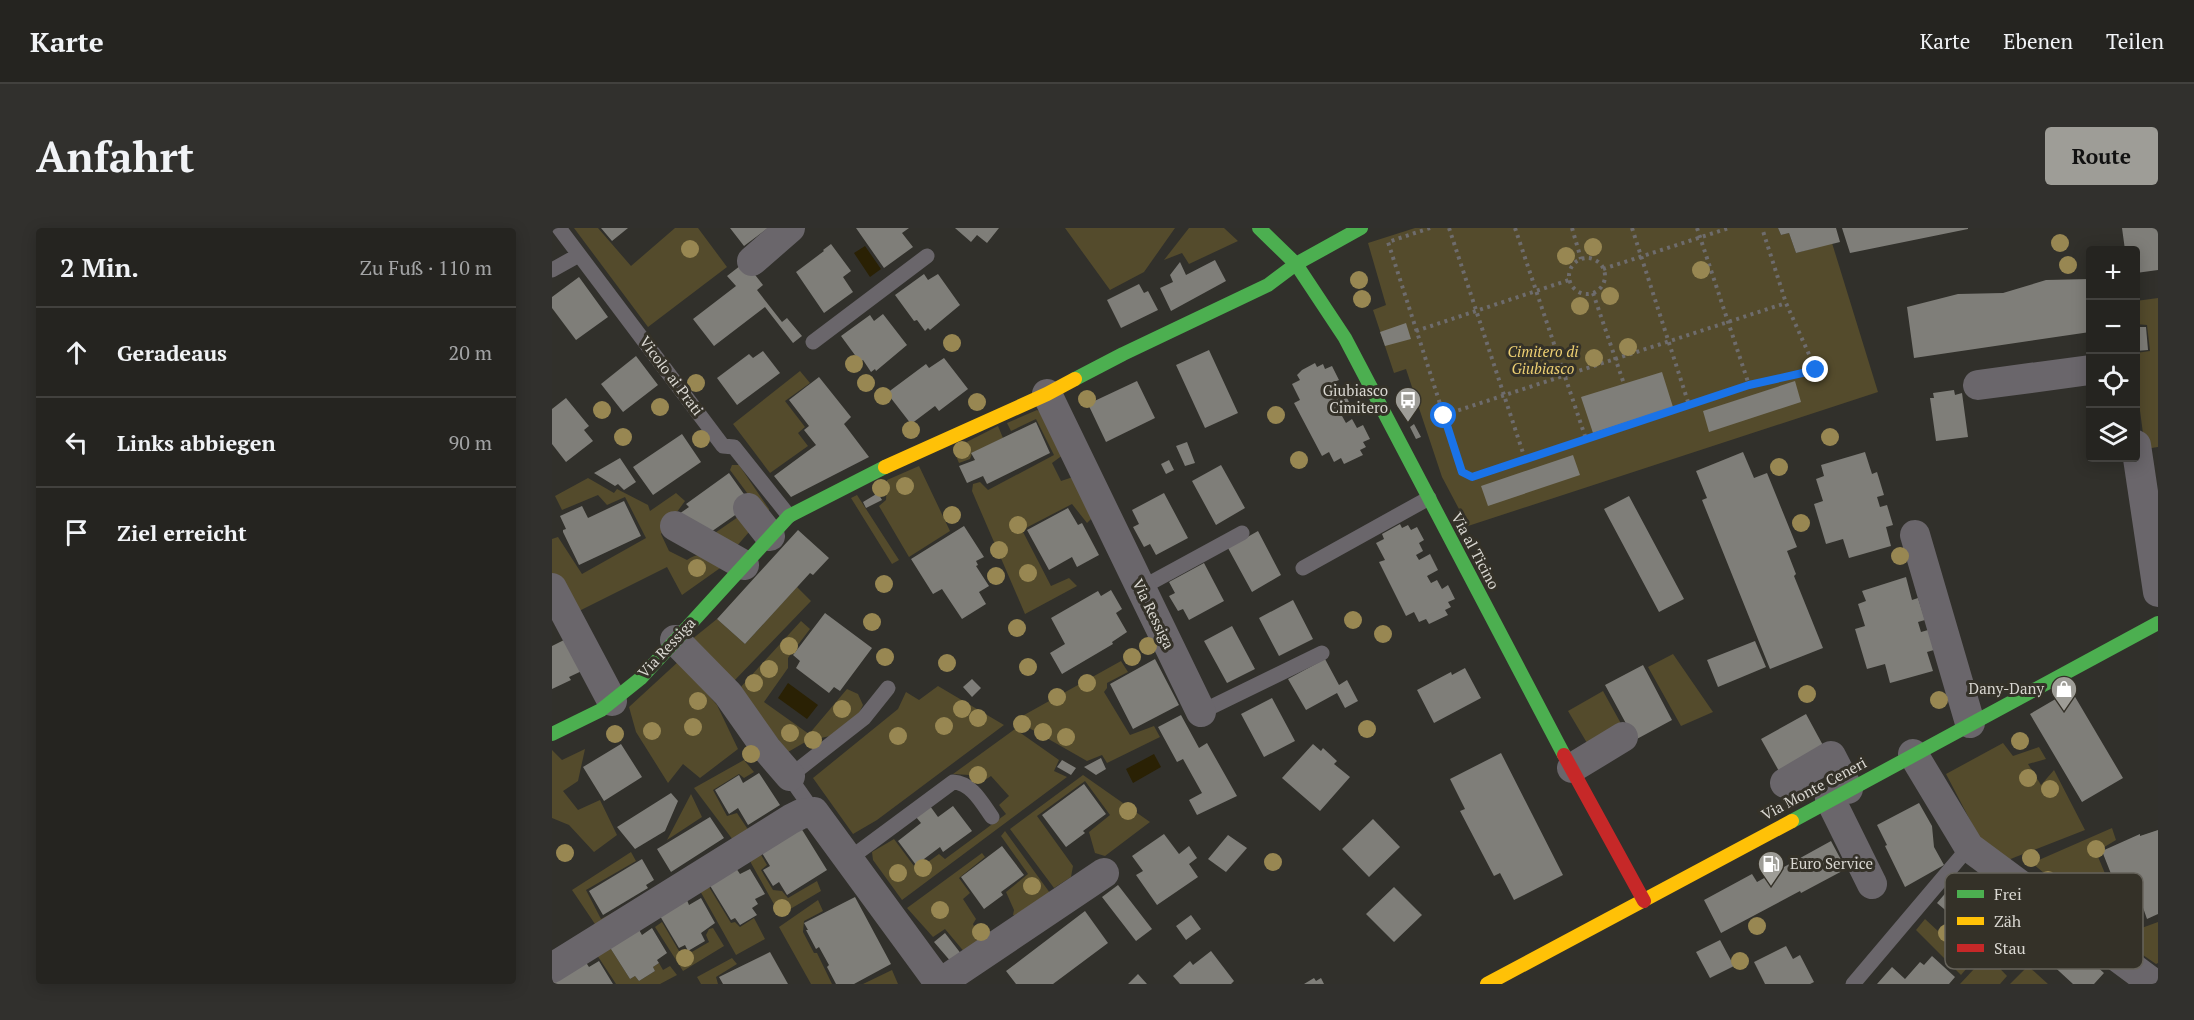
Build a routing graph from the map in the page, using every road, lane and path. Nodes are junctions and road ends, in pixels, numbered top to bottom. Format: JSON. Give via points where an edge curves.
{"nodes":[{"id":1,"x":559,"y":228,"type":"edge"},
{"id":2,"x":790,"y":228,"type":"edge"},
{"id":3,"x":1259,"y":228,"type":"edge"},
{"id":4,"x":1361,"y":228,"type":"edge"},
{"id":5,"x":1430,"y":228,"type":"edge"},
{"id":6,"x":1449,"y":228,"type":"edge"},
{"id":7,"x":1515,"y":228,"type":"edge"},
{"id":8,"x":1572,"y":228,"type":"edge"},
{"id":9,"x":1632,"y":228,"type":"edge"},
{"id":10,"x":1697,"y":228,"type":"edge"},
{"id":11,"x":1730,"y":228,"type":"edge"},
{"id":12,"x":1762,"y":228,"type":"edge"},
{"id":13,"x":1700,"y":238,"type":"junction"},
{"id":14,"x":579,"y":255,"type":"junction"},
{"id":15,"x":927,"y":256,"type":"dead end"},
{"id":16,"x":1642,"y":257,"type":"junction"},
{"id":17,"x":1581,"y":259,"type":"junction"},
{"id":18,"x":752,"y":261,"type":"dead end"},
{"id":19,"x":1296,"y":264,"type":"junction"},
{"id":20,"x":1603,"y":269,"type":"junction"},
{"id":21,"x":552,"y":270,"type":"edge"},
{"id":22,"x":1569,"y":280,"type":"junction"},
{"id":23,"x":1536,"y":291,"type":"junction"},
{"id":24,"x":1593,"y":293,"type":"junction"},
{"id":25,"x":1786,"y":303,"type":"junction"},
{"id":26,"x":1476,"y":311,"type":"junction"},
{"id":27,"x":1728,"y":322,"type":"junction"},
{"id":28,"x":1416,"y":331,"type":"junction"},
{"id":29,"x":813,"y":342,"type":"dead end"},
{"id":30,"x":1669,"y":342,"type":"junction"},
{"id":31,"x":1616,"y":359,"type":"junction"},
{"id":32,"x":2086,"y":371,"type":"edge"},
{"id":33,"x":1564,"y":376,"type":"junction"},
{"id":34,"x":1624,"y":384,"type":"dead end"},
{"id":35,"x":1749,"y":385,"type":"junction"},
{"id":36,"x":1978,"y":385,"type":"dead end"},
{"id":37,"x":1047,"y":394,"type":"junction"},
{"id":38,"x":1504,"y":396,"type":"junction"},
{"id":39,"x":1689,"y":405,"type":"junction"},
{"id":40,"x":1444,"y":416,"type":"junction"},
{"id":41,"x":1586,"y":439,"type":"junction"},
{"id":42,"x":1525,"y":459,"type":"junction"},
{"id":43,"x":2139,"y":462,"type":"edge"},
{"id":44,"x":1429,"y":498,"type":"junction"},
{"id":45,"x":748,"y":508,"type":"dead end"},
{"id":46,"x":675,"y":526,"type":"dead end"},
{"id":47,"x":779,"y":526,"type":"junction"},
{"id":48,"x":1242,"y":533,"type":"dead end"},
{"id":49,"x":1915,"y":535,"type":"dead end"},
{"id":50,"x":744,"y":565,"type":"junction"},
{"id":51,"x":1304,"y":568,"type":"dead end"},
{"id":52,"x":552,"y":588,"type":"edge"},
{"id":53,"x":1141,"y":588,"type":"junction"},
{"id":54,"x":2158,"y":592,"type":"edge"},
{"id":55,"x":2158,"y":623,"type":"edge"},
{"id":56,"x":675,"y":640,"type":"junction"},
{"id":57,"x":1322,"y":653,"type":"dead end"},
{"id":58,"x":888,"y":688,"type":"dead end"},
{"id":59,"x":612,"y":701,"type":"junction"},
{"id":60,"x":1201,"y":712,"type":"joint"},
{"id":61,"x":1970,"y":723,"type":"junction"},
{"id":62,"x":552,"y":734,"type":"edge"},
{"id":63,"x":1623,"y":737,"type":"dead end"},
{"id":64,"x":1913,"y":754,"type":"junction"},
{"id":65,"x":1572,"y":768,"type":"junction"},
{"id":66,"x":790,"y":776,"type":"junction"},
{"id":67,"x":1785,"y":783,"type":"dead end"},
{"id":68,"x":1839,"y":794,"type":"junction"},
{"id":69,"x":814,"y":812,"type":"junction"},
{"id":70,"x":992,"y":817,"type":"dead end"},
{"id":71,"x":1969,"y":848,"type":"junction"},
{"id":72,"x":849,"y":859,"type":"junction"},
{"id":73,"x":1104,"y":873,"type":"dead end"},
{"id":74,"x":1948,"y":873,"type":"edge"},
{"id":75,"x":2003,"y":873,"type":"edge"},
{"id":76,"x":1945,"y":876,"type":"edge"},
{"id":77,"x":1872,"y":884,"type":"dead end"},
{"id":78,"x":1644,"y":901,"type":"junction"},
{"id":79,"x":552,"y":968,"type":"edge"},
{"id":80,"x":2134,"y":969,"type":"edge"},
{"id":81,"x":939,"y":984,"type":"edge"},
{"id":82,"x":1487,"y":984,"type":"edge"},
{"id":83,"x":1853,"y":984,"type":"edge"},
{"id":84,"x":2154,"y":984,"type":"edge"}],
"edges":[{"from":1,"to":14,"type":"lane","name":"Vicolo ai Prati"},
{"from":2,"to":18,"type":"street"},
{"from":3,"to":19,"type":"street","name":"Via al Ticino"},
{"from":4,"to":19,"type":"street","name":"Via Ressiga"},
{"from":5,"to":28,"type":"path","via":[[1388,242]]},
{"from":6,"to":26,"type":"path"},
{"from":7,"to":23,"type":"path"},
{"from":8,"to":17,"type":"path"},
{"from":9,"to":16,"type":"path"},
{"from":10,"to":13,"type":"path"},
{"from":11,"to":13,"type":"path"},
{"from":12,"to":25,"type":"path"},
{"from":13,"to":16,"type":"path"},
{"from":13,"to":27,"type":"path"},
{"from":14,"to":21,"type":"lane"},
{"from":14,"to":47,"type":"lane","name":"Vicolo ai Prati","via":[[723,446],[734,447]]},
{"from":15,"to":29,"type":"lane"},
{"from":16,"to":20,"type":"path"},
{"from":16,"to":30,"type":"path"},
{"from":17,"to":20,"type":"path","via":[[1592,259]]},
{"from":17,"to":22,"type":"path","via":[[1570,270]]},
{"from":19,"to":37,"type":"street","name":"Via Ressiga","via":[[1268,285]]},
{"from":19,"to":44,"type":"street","name":"Via al Ticino","via":[[1345,338]]},
{"from":20,"to":24,"type":"path","via":[[1602,286]]},
{"from":22,"to":23,"type":"path"},
{"from":22,"to":24,"type":"path","via":[[1581,294]]},
{"from":23,"to":26,"type":"path"},
{"from":23,"to":33,"type":"path"},
{"from":24,"to":31,"type":"path"},
{"from":25,"to":27,"type":"path"},
{"from":25,"to":35,"type":"path","via":[[1816,370]]},
{"from":26,"to":28,"type":"path"},
{"from":26,"to":38,"type":"path"},
{"from":27,"to":30,"type":"path"},
{"from":27,"to":35,"type":"path"},
{"from":28,"to":40,"type":"path"},
{"from":30,"to":31,"type":"path"},
{"from":30,"to":39,"type":"path"},
{"from":31,"to":33,"type":"path"},
{"from":31,"to":34,"type":"path"},
{"from":32,"to":36,"type":"street"},
{"from":33,"to":38,"type":"path"},
{"from":33,"to":41,"type":"path"},
{"from":35,"to":39,"type":"path"},
{"from":37,"to":47,"type":"street","name":"Via Ressiga","via":[[901,459]]},
{"from":37,"to":53,"type":"street","name":"Via Ressiga"},
{"from":38,"to":40,"type":"path"},
{"from":38,"to":42,"type":"path"},
{"from":39,"to":41,"type":"path"},
{"from":40,"to":42,"type":"path","via":[[1465,475],[1472,477]]},
{"from":41,"to":42,"type":"path"},
{"from":43,"to":54,"type":"street"},
{"from":44,"to":51,"type":"lane"},
{"from":44,"to":65,"type":"street","name":"Via al Ticino"},
{"from":45,"to":47,"type":"street"},
{"from":46,"to":50,"type":"street"},
{"from":47,"to":50,"type":"street","name":"Via Ressiga"},
{"from":48,"to":53,"type":"lane"},
{"from":49,"to":61,"type":"street"},
{"from":50,"to":56,"type":"street","name":"Via Ressiga"},
{"from":52,"to":59,"type":"street"},
{"from":53,"to":60,"type":"street","name":"Via Ressiga"},
{"from":55,"to":61,"type":"street","name":"Via Monte Ceneri"},
{"from":56,"to":59,"type":"street","name":"Via Ressiga","via":[[641,678]]},
{"from":56,"to":66,"type":"street","via":[[728,694]]},
{"from":57,"to":60,"type":"lane","name":"Via Ressiga"},
{"from":58,"to":66,"type":"lane","via":[[864,718]]},
{"from":59,"to":62,"type":"street","name":"Via Ressiga"},
{"from":61,"to":64,"type":"street","name":"Via Monte Ceneri"},
{"from":63,"to":65,"type":"street"},
{"from":64,"to":68,"type":"street","name":"Via Monte Ceneri"},
{"from":64,"to":71,"type":"street"},
{"from":65,"to":78,"type":"street","name":"Via al Ticino"},
{"from":66,"to":69,"type":"lane"},
{"from":67,"to":68,"type":"street","via":[[1831,756]]},
{"from":68,"to":77,"type":"street"},
{"from":68,"to":78,"type":"street","name":"Via Monte Ceneri"},
{"from":69,"to":72,"type":"street"},
{"from":69,"to":79,"type":"street","via":[[791,819]]},
{"from":70,"to":72,"type":"lane","via":[[968,787],[953,782]]},
{"from":71,"to":74,"type":"lane"},
{"from":71,"to":75,"type":"street"},
{"from":72,"to":81,"type":"street"},
{"from":73,"to":81,"type":"street"},
{"from":76,"to":83,"type":"lane"},
{"from":78,"to":82,"type":"street","name":"Via Monte Ceneri"},
{"from":80,"to":84,"type":"street"}]}
